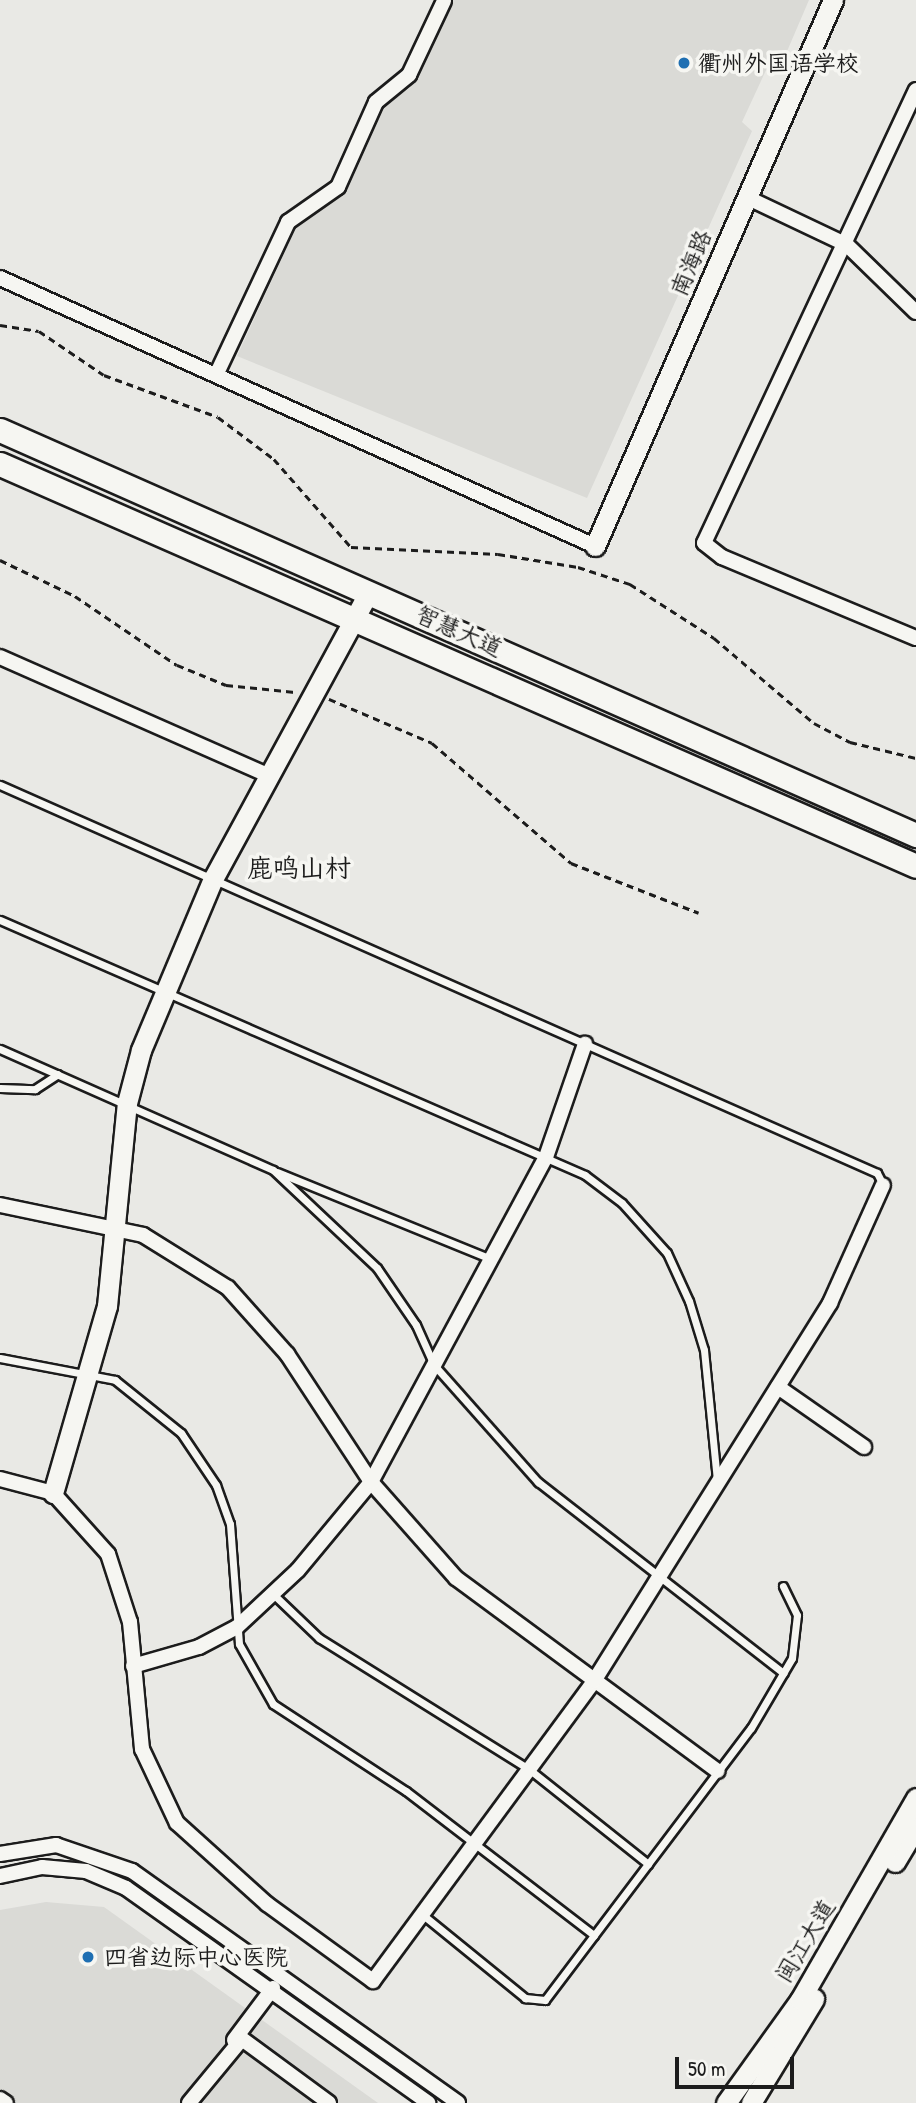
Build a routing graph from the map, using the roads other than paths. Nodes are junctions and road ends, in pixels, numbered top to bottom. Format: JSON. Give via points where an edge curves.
{"nodes":[{"id":1,"x":833,"y":0,"type":"edge"},
{"id":2,"x":444,"y":1,"type":"edge"},
{"id":3,"x":916,"y":90,"type":"edge"},
{"id":4,"x":746,"y":197,"type":"junction"},
{"id":5,"x":847,"y":245,"type":"junction"},
{"id":6,"x":0,"y":278,"type":"edge"},
{"id":7,"x":916,"y":312,"type":"edge"},
{"id":8,"x":218,"y":372,"type":"junction"},
{"id":9,"x":0,"y":430,"type":"edge"},
{"id":10,"x":0,"y":464,"type":"edge"},
{"id":11,"x":595,"y":546,"type":"joint"},
{"id":12,"x":369,"y":592,"type":"junction"},
{"id":13,"x":355,"y":622,"type":"junction"},
{"id":14,"x":916,"y":638,"type":"edge"},
{"id":15,"x":0,"y":657,"type":"edge"},
{"id":16,"x":271,"y":776,"type":"junction"},
{"id":17,"x":0,"y":785,"type":"edge"},
{"id":18,"x":916,"y":835,"type":"edge"},
{"id":19,"x":916,"y":866,"type":"edge"},
{"id":20,"x":214,"y":879,"type":"junction"},
{"id":21,"x":0,"y":920,"type":"edge"},
{"id":22,"x":166,"y":993,"type":"junction"},
{"id":23,"x":585,"y":1044,"type":"junction"},
{"id":24,"x":0,"y":1049,"type":"edge"},
{"id":25,"x":58,"y":1074,"type":"junction"},
{"id":26,"x":0,"y":1088,"type":"edge"},
{"id":27,"x":127,"y":1103,"type":"junction"},
{"id":28,"x":546,"y":1157,"type":"junction"},
{"id":29,"x":273,"y":1170,"type":"junction"},
{"id":30,"x":883,"y":1185,"type":"joint"},
{"id":31,"x":0,"y":1205,"type":"edge"},
{"id":32,"x":114,"y":1229,"type":"junction"},
{"id":33,"x":491,"y":1259,"type":"junction"},
{"id":34,"x":0,"y":1359,"type":"edge"},
{"id":35,"x":434,"y":1365,"type":"junction"},
{"id":36,"x":91,"y":1373,"type":"junction"},
{"id":37,"x":778,"y":1387,"type":"junction"},
{"id":38,"x":864,"y":1447,"type":"dead end"},
{"id":39,"x":0,"y":1479,"type":"edge"},
{"id":40,"x":371,"y":1482,"type":"junction"},
{"id":41,"x":717,"y":1483,"type":"junction"},
{"id":42,"x":53,"y":1493,"type":"junction"},
{"id":43,"x":658,"y":1577,"type":"junction"},
{"id":44,"x":783,"y":1586,"type":"dead end"},
{"id":45,"x":273,"y":1594,"type":"junction"},
{"id":46,"x":237,"y":1627,"type":"junction"},
{"id":47,"x":134,"y":1666,"type":"junction"},
{"id":48,"x":783,"y":1672,"type":"junction"},
{"id":49,"x":594,"y":1681,"type":"junction"},
{"id":50,"x":530,"y":1770,"type":"junction"},
{"id":51,"x":718,"y":1771,"type":"junction"},
{"id":52,"x":916,"y":1798,"type":"edge"},
{"id":53,"x":916,"y":1827,"type":"edge"},
{"id":54,"x":474,"y":1846,"type":"junction"},
{"id":55,"x":0,"y":1854,"type":"edge"},
{"id":56,"x":648,"y":1864,"type":"junction"},
{"id":57,"x":0,"y":1876,"type":"edge"},
{"id":58,"x":422,"y":1915,"type":"junction"},
{"id":59,"x":594,"y":1936,"type":"junction"},
{"id":60,"x":282,"y":1976,"type":"junction"},
{"id":61,"x":269,"y":1993,"type":"junction"},
{"id":62,"x":234,"y":2040,"type":"junction"},
{"id":63,"x":0,"y":2099,"type":"edge"},
{"id":64,"x":6,"y":2103,"type":"edge"},
{"id":65,"x":189,"y":2103,"type":"edge"},
{"id":66,"x":329,"y":2103,"type":"edge"},
{"id":67,"x":428,"y":2103,"type":"edge"},
{"id":68,"x":458,"y":2103,"type":"edge"},
{"id":69,"x":726,"y":2103,"type":"edge"},
{"id":70,"x":751,"y":2103,"type":"edge"}],
"edges":[{"from":1,"to":4,"type":"street","name":"南海路"},
{"from":2,"to":8,"type":"street","via":[[409,75],[376,103],[338,187],[288,222]]},
{"from":3,"to":5,"type":"street"},
{"from":4,"to":5,"type":"street"},
{"from":4,"to":11,"type":"street","name":"南海路"},
{"from":5,"to":7,"type":"street"},
{"from":5,"to":14,"type":"street","via":[[704,543],[722,557]]},
{"from":6,"to":8,"type":"street"},
{"from":8,"to":11,"type":"street"},
{"from":9,"to":12,"type":"main road","name":"智慧大道"},
{"from":10,"to":13,"type":"main road","name":"智慧大道"},
{"from":12,"to":13,"type":"street"},
{"from":12,"to":18,"type":"main road","name":"智慧大道"},
{"from":13,"to":16,"type":"street"},
{"from":13,"to":19,"type":"main road","name":"智慧大道"},
{"from":15,"to":16,"type":"street"},
{"from":16,"to":20,"type":"street"},
{"from":17,"to":20,"type":"lane"},
{"from":20,"to":22,"type":"street"},
{"from":20,"to":23,"type":"lane"},
{"from":21,"to":22,"type":"lane"},
{"from":22,"to":27,"type":"street"},
{"from":22,"to":28,"type":"lane"},
{"from":23,"to":28,"type":"street"},
{"from":23,"to":30,"type":"lane","via":[[877,1173]]},
{"from":24,"to":25,"type":"lane"},
{"from":25,"to":26,"type":"lane","via":[[35,1089]]},
{"from":25,"to":27,"type":"lane"},
{"from":27,"to":29,"type":"lane"},
{"from":27,"to":32,"type":"street"},
{"from":28,"to":33,"type":"street"},
{"from":28,"to":41,"type":"lane","via":[[585,1175],[622,1203],[667,1253],[704,1350]]},
{"from":29,"to":33,"type":"lane"},
{"from":29,"to":35,"type":"lane","via":[[377,1268],[416,1325]]},
{"from":30,"to":37,"type":"street","via":[[854,1259]]},
{"from":31,"to":32,"type":"street"},
{"from":32,"to":36,"type":"street","via":[[107,1306]]},
{"from":32,"to":40,"type":"street","via":[[142,1235],[191,1261],[257,1316]]},
{"from":33,"to":35,"type":"street"},
{"from":34,"to":36,"type":"lane"},
{"from":35,"to":40,"type":"street"},
{"from":35,"to":43,"type":"lane","via":[[538,1482]]},
{"from":36,"to":42,"type":"street"},
{"from":36,"to":46,"type":"lane","via":[[136,1395],[201,1457],[230,1524]]},
{"from":37,"to":38,"type":"street"},
{"from":37,"to":41,"type":"street"},
{"from":39,"to":42,"type":"street"},
{"from":40,"to":45,"type":"street"},
{"from":40,"to":49,"type":"street","via":[[456,1578]]},
{"from":41,"to":43,"type":"street"},
{"from":42,"to":47,"type":"street","via":[[108,1554],[130,1622]]},
{"from":43,"to":48,"type":"lane"},
{"from":43,"to":49,"type":"street"},
{"from":44,"to":48,"type":"lane","via":[[797,1615]]},
{"from":45,"to":46,"type":"street"},
{"from":45,"to":50,"type":"lane","via":[[319,1638]]},
{"from":46,"to":47,"type":"street","via":[[199,1647]]},
{"from":46,"to":54,"type":"lane","via":[[259,1686],[288,1718],[406,1791]]},
{"from":47,"to":58,"type":"street","via":[[133,1700],[149,1773],[202,1850],[373,1982]]},
{"from":48,"to":51,"type":"lane"},
{"from":49,"to":50,"type":"street"},
{"from":49,"to":51,"type":"street"},
{"from":50,"to":54,"type":"street"},
{"from":50,"to":56,"type":"lane"},
{"from":51,"to":56,"type":"lane"},
{"from":52,"to":69,"type":"street","name":"闽江大道","via":[[800,2000]]},
{"from":53,"to":70,"type":"street","name":"闽江大道"},
{"from":54,"to":58,"type":"street"},
{"from":54,"to":59,"type":"lane"},
{"from":55,"to":60,"type":"street","via":[[56,1845],[87,1851],[132,1871]]},
{"from":56,"to":59,"type":"lane"},
{"from":57,"to":61,"type":"street","via":[[42,1867],[86,1871],[126,1888]]},
{"from":58,"to":59,"type":"lane","via":[[534,2003],[545,2000]]},
{"from":60,"to":61,"type":"street"},
{"from":60,"to":68,"type":"street"},
{"from":61,"to":62,"type":"street"},
{"from":61,"to":67,"type":"street"},
{"from":62,"to":65,"type":"street"},
{"from":62,"to":66,"type":"street","via":[[242,2039]]},
{"from":63,"to":64,"type":"street"}]}
